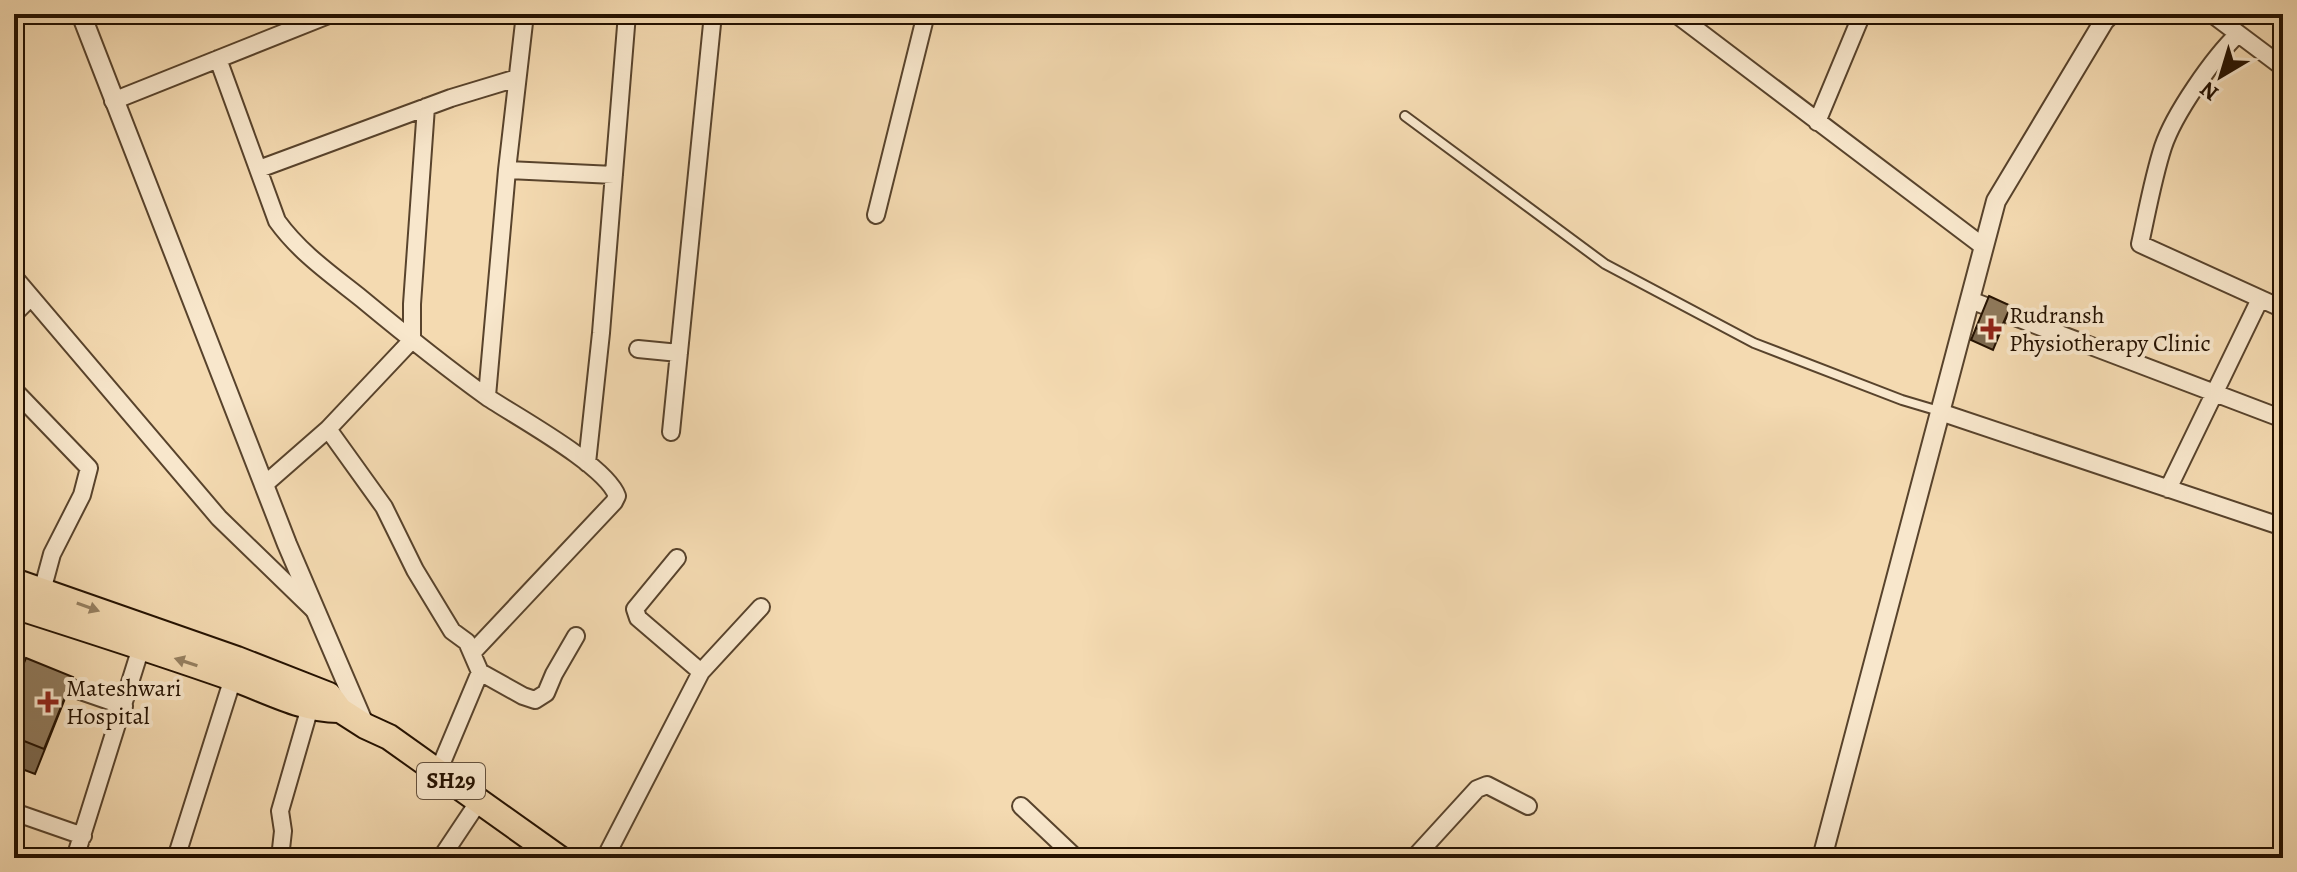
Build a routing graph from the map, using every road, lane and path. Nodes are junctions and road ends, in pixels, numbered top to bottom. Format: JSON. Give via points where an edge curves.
{"nodes":[{"id":1,"x":81,"y":14,"type":"edge"},
{"id":2,"x":331,"y":14,"type":"edge"},
{"id":3,"x":525,"y":14,"type":"edge"},
{"id":4,"x":627,"y":14,"type":"edge"},
{"id":5,"x":713,"y":14,"type":"edge"},
{"id":6,"x":926,"y":14,"type":"edge"},
{"id":7,"x":1676,"y":14,"type":"edge"},
{"id":8,"x":1862,"y":14,"type":"edge"},
{"id":9,"x":2111,"y":14,"type":"edge"},
{"id":10,"x":2212,"y":14,"type":"edge"},
{"id":11,"x":303,"y":20,"type":"edge"},
{"id":12,"x":2238,"y":34,"type":"junction"},
{"id":13,"x":218,"y":59,"type":"junction"},
{"id":14,"x":2283,"y":65,"type":"edge"},
{"id":15,"x":517,"y":78,"type":"junction"},
{"id":16,"x":113,"y":101,"type":"junction"},
{"id":17,"x":426,"y":107,"type":"junction"},
{"id":18,"x":1405,"y":116,"type":"dead end"},
{"id":19,"x":1817,"y":122,"type":"junction"},
{"id":20,"x":259,"y":169,"type":"junction"},
{"id":21,"x":507,"y":170,"type":"junction"},
{"id":22,"x":614,"y":175,"type":"junction"},
{"id":23,"x":876,"y":215,"type":"dead end"},
{"id":24,"x":1984,"y":247,"type":"junction"},
{"id":25,"x":14,"y":277,"type":"edge"},
{"id":26,"x":31,"y":297,"type":"junction"},
{"id":27,"x":2260,"y":299,"type":"junction"},
{"id":28,"x":1970,"y":300,"type":"junction"},
{"id":29,"x":2283,"y":309,"type":"edge"},
{"id":30,"x":14,"y":314,"type":"edge"},
{"id":31,"x":412,"y":340,"type":"junction"},
{"id":32,"x":638,"y":349,"type":"dead end"},
{"id":33,"x":679,"y":353,"type":"junction"},
{"id":34,"x":14,"y":390,"type":"edge"},
{"id":35,"x":2214,"y":393,"type":"junction"},
{"id":36,"x":487,"y":396,"type":"junction"},
{"id":37,"x":1940,"y":412,"type":"junction"},
{"id":38,"x":2283,"y":419,"type":"edge"},
{"id":39,"x":328,"y":429,"type":"junction"},
{"id":40,"x":671,"y":432,"type":"dead end"},
{"id":41,"x":587,"y":463,"type":"junction"},
{"id":42,"x":264,"y":485,"type":"junction"},
{"id":43,"x":2168,"y":489,"type":"junction"},
{"id":44,"x":2283,"y":527,"type":"edge"},
{"id":45,"x":677,"y":558,"type":"dead end"},
{"id":46,"x":14,"y":581,"type":"edge"},
{"id":47,"x":42,"y":591,"type":"junction"},
{"id":48,"x":14,"y":606,"type":"edge"},
{"id":49,"x":761,"y":607,"type":"dead end"},
{"id":50,"x":316,"y":613,"type":"junction"},
{"id":51,"x":576,"y":636,"type":"dead end"},
{"id":52,"x":144,"y":638,"type":"junction"},
{"id":53,"x":472,"y":653,"type":"junction"},
{"id":54,"x":14,"y":668,"type":"edge"},
{"id":55,"x":480,"y":672,"type":"junction"},
{"id":56,"x":701,"y":672,"type":"junction"},
{"id":57,"x":233,"y":678,"type":"junction"},
{"id":58,"x":124,"y":706,"type":"junction"},
{"id":59,"x":310,"y":707,"type":"junction"},
{"id":60,"x":340,"y":710,"type":"junction"},
{"id":61,"x":365,"y":726,"type":"junction"},
{"id":62,"x":438,"y":772,"type":"junction"},
{"id":63,"x":479,"y":801,"type":"junction"},
{"id":64,"x":1021,"y":806,"type":"dead end"},
{"id":65,"x":1528,"y":806,"type":"dead end"},
{"id":66,"x":14,"y":812,"type":"edge"},
{"id":67,"x":83,"y":836,"type":"junction"},
{"id":68,"x":75,"y":858,"type":"edge"},
{"id":69,"x":176,"y":858,"type":"edge"},
{"id":70,"x":280,"y":858,"type":"edge"},
{"id":71,"x":441,"y":858,"type":"edge"},
{"id":72,"x":559,"y":858,"type":"edge"},
{"id":73,"x":605,"y":858,"type":"edge"},
{"id":74,"x":1076,"y":858,"type":"edge"},
{"id":75,"x":1414,"y":858,"type":"edge"},
{"id":76,"x":1822,"y":858,"type":"edge"}],
"edges":[{"from":1,"to":16,"type":"street"},
{"from":2,"to":11,"type":"street"},
{"from":3,"to":15,"type":"street"},
{"from":4,"to":22,"type":"street"},
{"from":5,"to":33,"type":"street"},
{"from":6,"to":23,"type":"street"},
{"from":7,"to":19,"type":"street"},
{"from":8,"to":19,"type":"street"},
{"from":9,"to":24,"type":"street","via":[[1996,201]]},
{"from":10,"to":12,"type":"street"},
{"from":11,"to":13,"type":"street"},
{"from":12,"to":14,"type":"street"},
{"from":12,"to":27,"type":"street","via":[[2179,114],[2163,145],[2140,244]]},
{"from":13,"to":16,"type":"street"},
{"from":13,"to":20,"type":"street"},
{"from":15,"to":17,"type":"street"},
{"from":15,"to":21,"type":"street"},
{"from":16,"to":42,"type":"street"},
{"from":17,"to":20,"type":"street"},
{"from":17,"to":31,"type":"street"},
{"from":18,"to":37,"type":"lane","via":[[1605,264],[1754,343]]},
{"from":19,"to":24,"type":"street"},
{"from":20,"to":31,"type":"street","via":[[277,221],[293,243]]},
{"from":21,"to":22,"type":"street"},
{"from":21,"to":36,"type":"street"},
{"from":22,"to":41,"type":"street"},
{"from":24,"to":28,"type":"street"},
{"from":25,"to":26,"type":"street"},
{"from":26,"to":30,"type":"street"},
{"from":26,"to":50,"type":"street","via":[[219,518]]},
{"from":27,"to":29,"type":"street"},
{"from":27,"to":35,"type":"street"},
{"from":28,"to":35,"type":"street"},
{"from":28,"to":37,"type":"street"},
{"from":31,"to":36,"type":"street"},
{"from":31,"to":39,"type":"street"},
{"from":32,"to":33,"type":"street"},
{"from":33,"to":40,"type":"street"},
{"from":34,"to":47,"type":"street","via":[[89,468]]},
{"from":35,"to":38,"type":"street"},
{"from":35,"to":43,"type":"street"},
{"from":36,"to":41,"type":"street"},
{"from":37,"to":43,"type":"street"},
{"from":37,"to":76,"type":"street"},
{"from":39,"to":42,"type":"street"},
{"from":39,"to":53,"type":"street","via":[[384,507],[415,570],[452,631]]},
{"from":41,"to":53,"type":"street","via":[[614,487],[614,502]]},
{"from":42,"to":50,"type":"street"},
{"from":43,"to":44,"type":"street"},
{"from":45,"to":56,"type":"street","via":[[635,609],[638,618]]},
{"from":46,"to":47,"type":"main road"},
{"from":47,"to":52,"type":"main road","one_way":true},
{"from":48,"to":52,"type":"main road","number":"SH29"},
{"from":49,"to":56,"type":"street"},
{"from":50,"to":61,"type":"street"},
{"from":51,"to":55,"type":"street","via":[[546,693],[535,700]]},
{"from":57,"to":52,"type":"main road","number":"SH29","one_way":true},
{"from":52,"to":58,"type":"street"},
{"from":52,"to":60,"type":"main road","via":[[329,695]]},
{"from":53,"to":55,"type":"street"},
{"from":54,"to":58,"type":"street"},
{"from":55,"to":62,"type":"street"},
{"from":56,"to":73,"type":"street"},
{"from":57,"to":59,"type":"main road","number":"SH29"},
{"from":57,"to":69,"type":"street"},
{"from":58,"to":67,"type":"street"},
{"from":59,"to":60,"type":"main road","number":"SH29"},
{"from":59,"to":70,"type":"street","via":[[280,811]]},
{"from":60,"to":61,"type":"main road","number":"SH29"},
{"from":61,"to":62,"type":"main road","number":"SH29"},
{"from":62,"to":63,"type":"main road","number":"SH29"},
{"from":63,"to":71,"type":"street"},
{"from":63,"to":72,"type":"main road","number":"SH29"},
{"from":64,"to":74,"type":"street"},
{"from":65,"to":75,"type":"street","via":[[1487,785],[1477,789]]},
{"from":66,"to":67,"type":"street"},
{"from":67,"to":68,"type":"street"}]}
